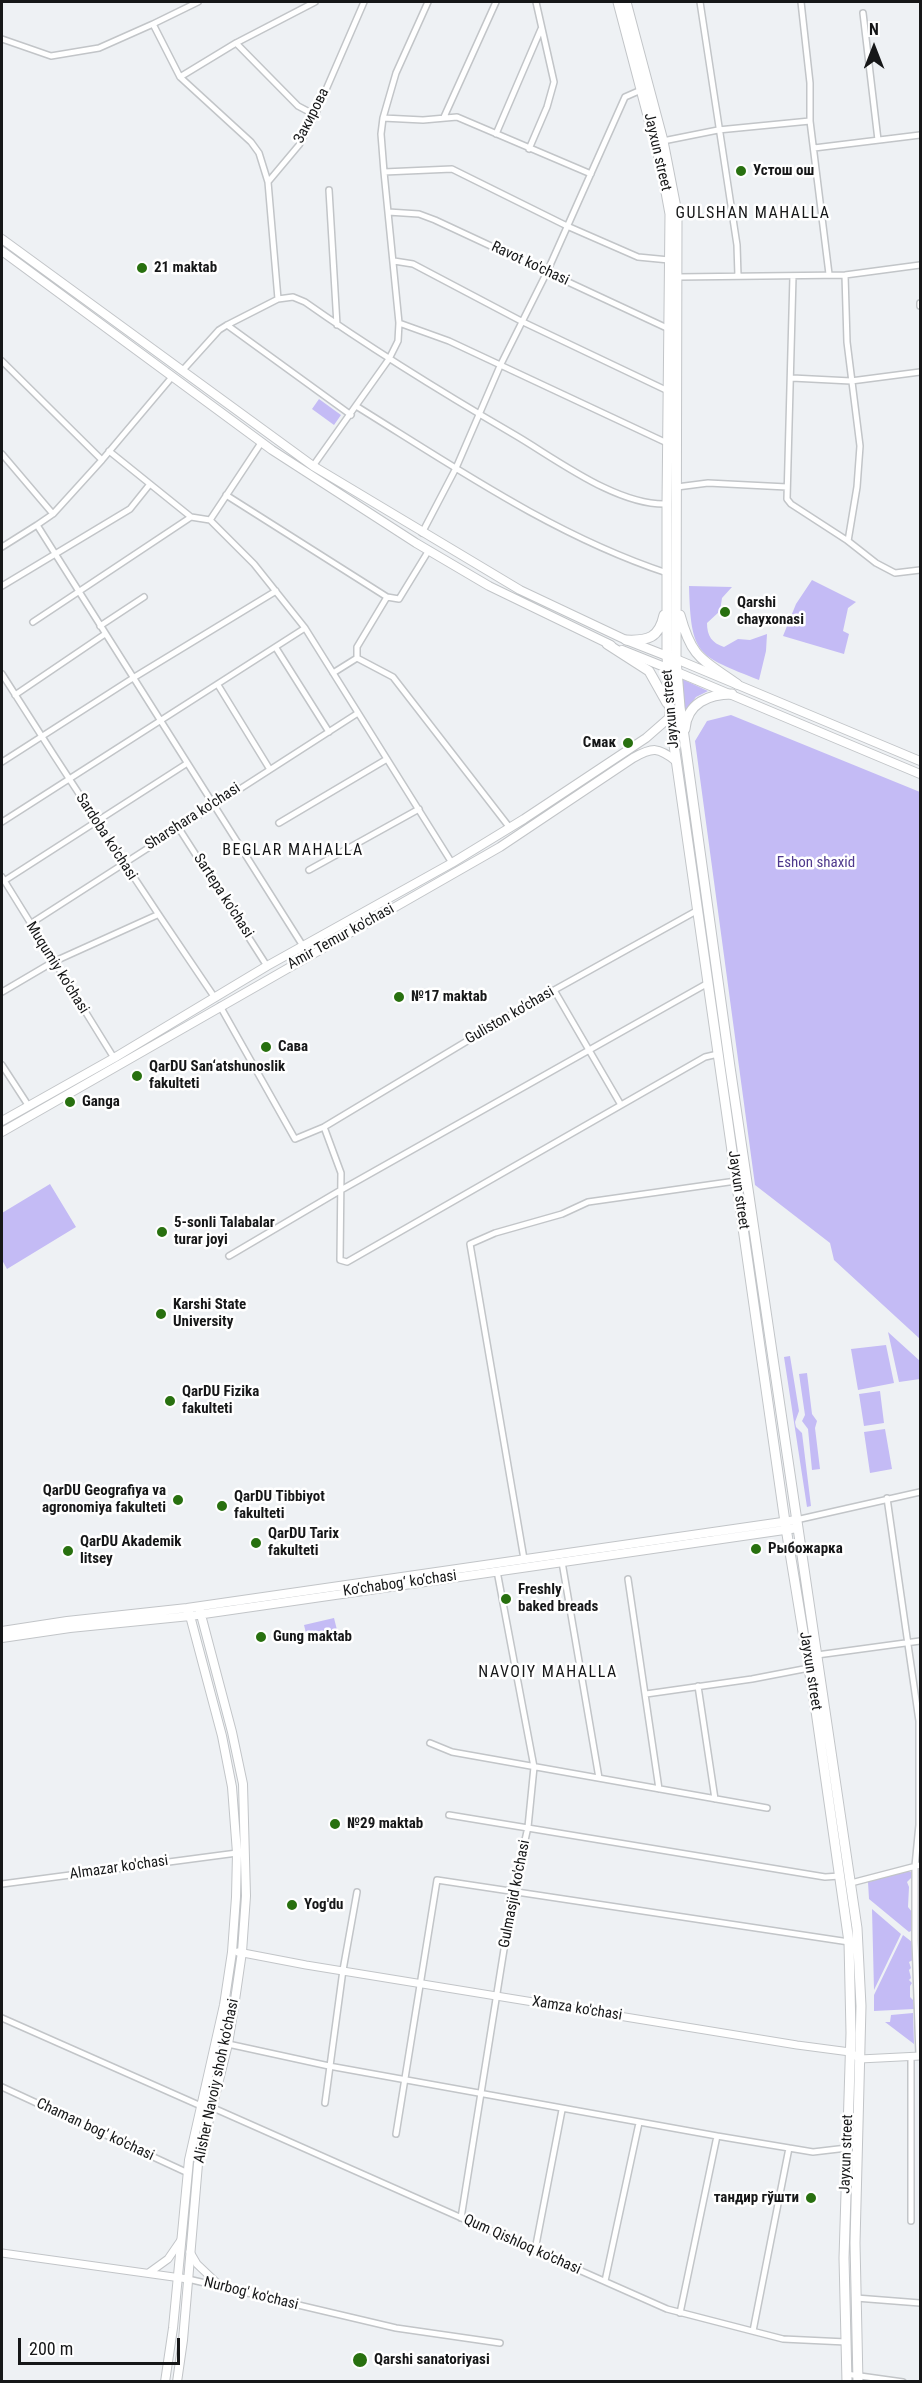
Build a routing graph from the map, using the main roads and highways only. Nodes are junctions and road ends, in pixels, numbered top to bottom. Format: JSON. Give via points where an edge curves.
{"nodes":[{"id":1,"x":618,"y":2,"type":"edge"},
{"id":2,"x":626,"y":2,"type":"edge"},
{"id":3,"x":2,"y":241,"type":"edge"},
{"id":4,"x":2,"y":251,"type":"edge"},
{"id":5,"x":290,"y":451,"type":"junction"},
{"id":6,"x":285,"y":458,"type":"junction"},
{"id":7,"x":672,"y":601,"type":"junction"},
{"id":8,"x":626,"y":640,"type":"junction"},
{"id":9,"x":607,"y":644,"type":"junction"},
{"id":10,"x":671,"y":657,"type":"junction"},
{"id":11,"x":672,"y":670,"type":"junction"},
{"id":12,"x":737,"y":684,"type":"junction"},
{"id":13,"x":732,"y":694,"type":"junction"},
{"id":14,"x":669,"y":705,"type":"junction"},
{"id":15,"x":670,"y":717,"type":"junction"},
{"id":16,"x":684,"y":744,"type":"junction"},
{"id":17,"x":676,"y":761,"type":"junction"},
{"id":18,"x":921,"y":761,"type":"edge"},
{"id":19,"x":921,"y":774,"type":"edge"},
{"id":20,"x":215,"y":998,"type":"junction"},
{"id":21,"x":219,"y":1006,"type":"junction"},
{"id":22,"x":2,"y":1121,"type":"edge"},
{"id":23,"x":2,"y":1132,"type":"edge"},
{"id":24,"x":737,"y":1186,"type":"junction"},
{"id":25,"x":749,"y":1189,"type":"junction"},
{"id":26,"x":754,"y":1266,"type":"junction"},
{"id":27,"x":782,"y":1423,"type":"junction"},
{"id":28,"x":772,"y":1425,"type":"junction"},
{"id":29,"x":797,"y":1524,"type":"junction"},
{"id":30,"x":786,"y":1526,"type":"junction"},
{"id":31,"x":523,"y":1562,"type":"junction"},
{"id":32,"x":200,"y":1610,"type":"junction"},
{"id":33,"x":189,"y":1612,"type":"junction"},
{"id":34,"x":2,"y":1631,"type":"edge"},
{"id":35,"x":2,"y":1638,"type":"edge"},
{"id":36,"x":846,"y":2378,"type":"edge"},
{"id":37,"x":858,"y":2378,"type":"edge"},
{"id":38,"x":165,"y":2382,"type":"edge"},
{"id":39,"x":177,"y":2382,"type":"edge"}],
"edges":[{"from":1,"to":7,"type":"highway","name":"Jayxun street","via":[[666,185],[670,214],[667,573]]},
{"from":2,"to":7,"type":"highway","name":"Jayxun street","via":[[663,141],[677,213],[677,488]]},
{"from":3,"to":5,"type":"main road"},
{"from":4,"to":6,"type":"main road"},
{"from":5,"to":6,"type":"main road"},
{"from":5,"to":8,"type":"main road","via":[[520,590]]},
{"from":6,"to":9,"type":"main road","via":[[489,586]]},
{"from":7,"to":8,"type":"highway","via":[[659,631],[642,640]]},
{"from":7,"to":10,"type":"highway","name":"Jayxun street"},
{"from":7,"to":12,"type":"highway","via":[[696,655]]},
{"from":8,"to":10,"type":"main road"},
{"from":9,"to":11,"type":"main road"},
{"from":9,"to":14,"type":"highway","via":[[649,671]]},
{"from":10,"to":11,"type":"highway","name":"Jayxun street"},
{"from":10,"to":12,"type":"main road"},
{"from":11,"to":13,"type":"main road"},
{"from":11,"to":14,"type":"highway","name":"Jayxun street"},
{"from":11,"to":16,"type":"highway","name":"Jayxun street"},
{"from":12,"to":18,"type":"main road"},
{"from":13,"to":16,"type":"highway","via":[[704,698],[694,707],[686,721]]},
{"from":13,"to":19,"type":"main road"},
{"from":14,"to":15,"type":"highway","name":"Jayxun street"},
{"from":15,"to":17,"type":"highway","name":"Jayxun street"},
{"from":15,"to":20,"type":"main road","name":"Amir Temur ko'chasi","via":[[646,738],[510,828]]},
{"from":16,"to":25,"type":"highway","name":"Jayxun street"},
{"from":17,"to":21,"type":"main road","name":"Amir Temur ko'chasi","via":[[663,750],[645,751],[500,847]]},
{"from":17,"to":24,"type":"highway","name":"Jayxun street"},
{"from":20,"to":21,"type":"main road"},
{"from":20,"to":22,"type":"main road","name":"Amir Temur ko'chasi"},
{"from":21,"to":23,"type":"main road","name":"Amir Temur ko'chasi"},
{"from":24,"to":25,"type":"highway"},
{"from":24,"to":26,"type":"highway","name":"Jayxun street"},
{"from":25,"to":26,"type":"highway","name":"Jayxun street"},
{"from":26,"to":27,"type":"highway","name":"Jayxun street"},
{"from":26,"to":28,"type":"highway","name":"Jayxun street"},
{"from":27,"to":28,"type":"highway"},
{"from":27,"to":29,"type":"highway","name":"Jayxun street"},
{"from":28,"to":30,"type":"highway","name":"Jayxun street"},
{"from":29,"to":30,"type":"main road","name":"Ko‘chabog‘ ko‘chasi"},
{"from":29,"to":37,"type":"highway","name":"Jayxun street","via":[[860,1965],[855,2243]]},
{"from":30,"to":31,"type":"main road","name":"Ko‘chabog‘ ko‘chasi","via":[[636,1542]]},
{"from":30,"to":31,"type":"main road","name":"Ko‘chabog‘ ko‘chasi","via":[[562,1562]]},
{"from":30,"to":36,"type":"highway","name":"Jayxun street","via":[[849,1942]]},
{"from":31,"to":32,"type":"main road","name":"Ko‘chabog‘ ko‘chasi"},
{"from":31,"to":32,"type":"main road","name":"Ko‘chabog‘ ko‘chasi","via":[[497,1571]]},
{"from":32,"to":33,"type":"main road","name":"Ko‘chabog‘ ko‘chasi"},
{"from":32,"to":39,"type":"main road","name":"Alisher Navoiy shoh ko'chasi","via":[[243,1784],[247,1863],[243,1952],[228,2044],[198,2164]]},
{"from":33,"to":34,"type":"main road","name":"Ko‘chabog‘ ko‘chasi","via":[[67,1620]]},
{"from":33,"to":35,"type":"main road","name":"Ko‘chabog‘ ko‘chasi"},
{"from":33,"to":38,"type":"main road","name":"Alisher Navoiy shoh ko'chasi","via":[[232,1787],[237,1853],[232,1952],[188,2173]]}]}
